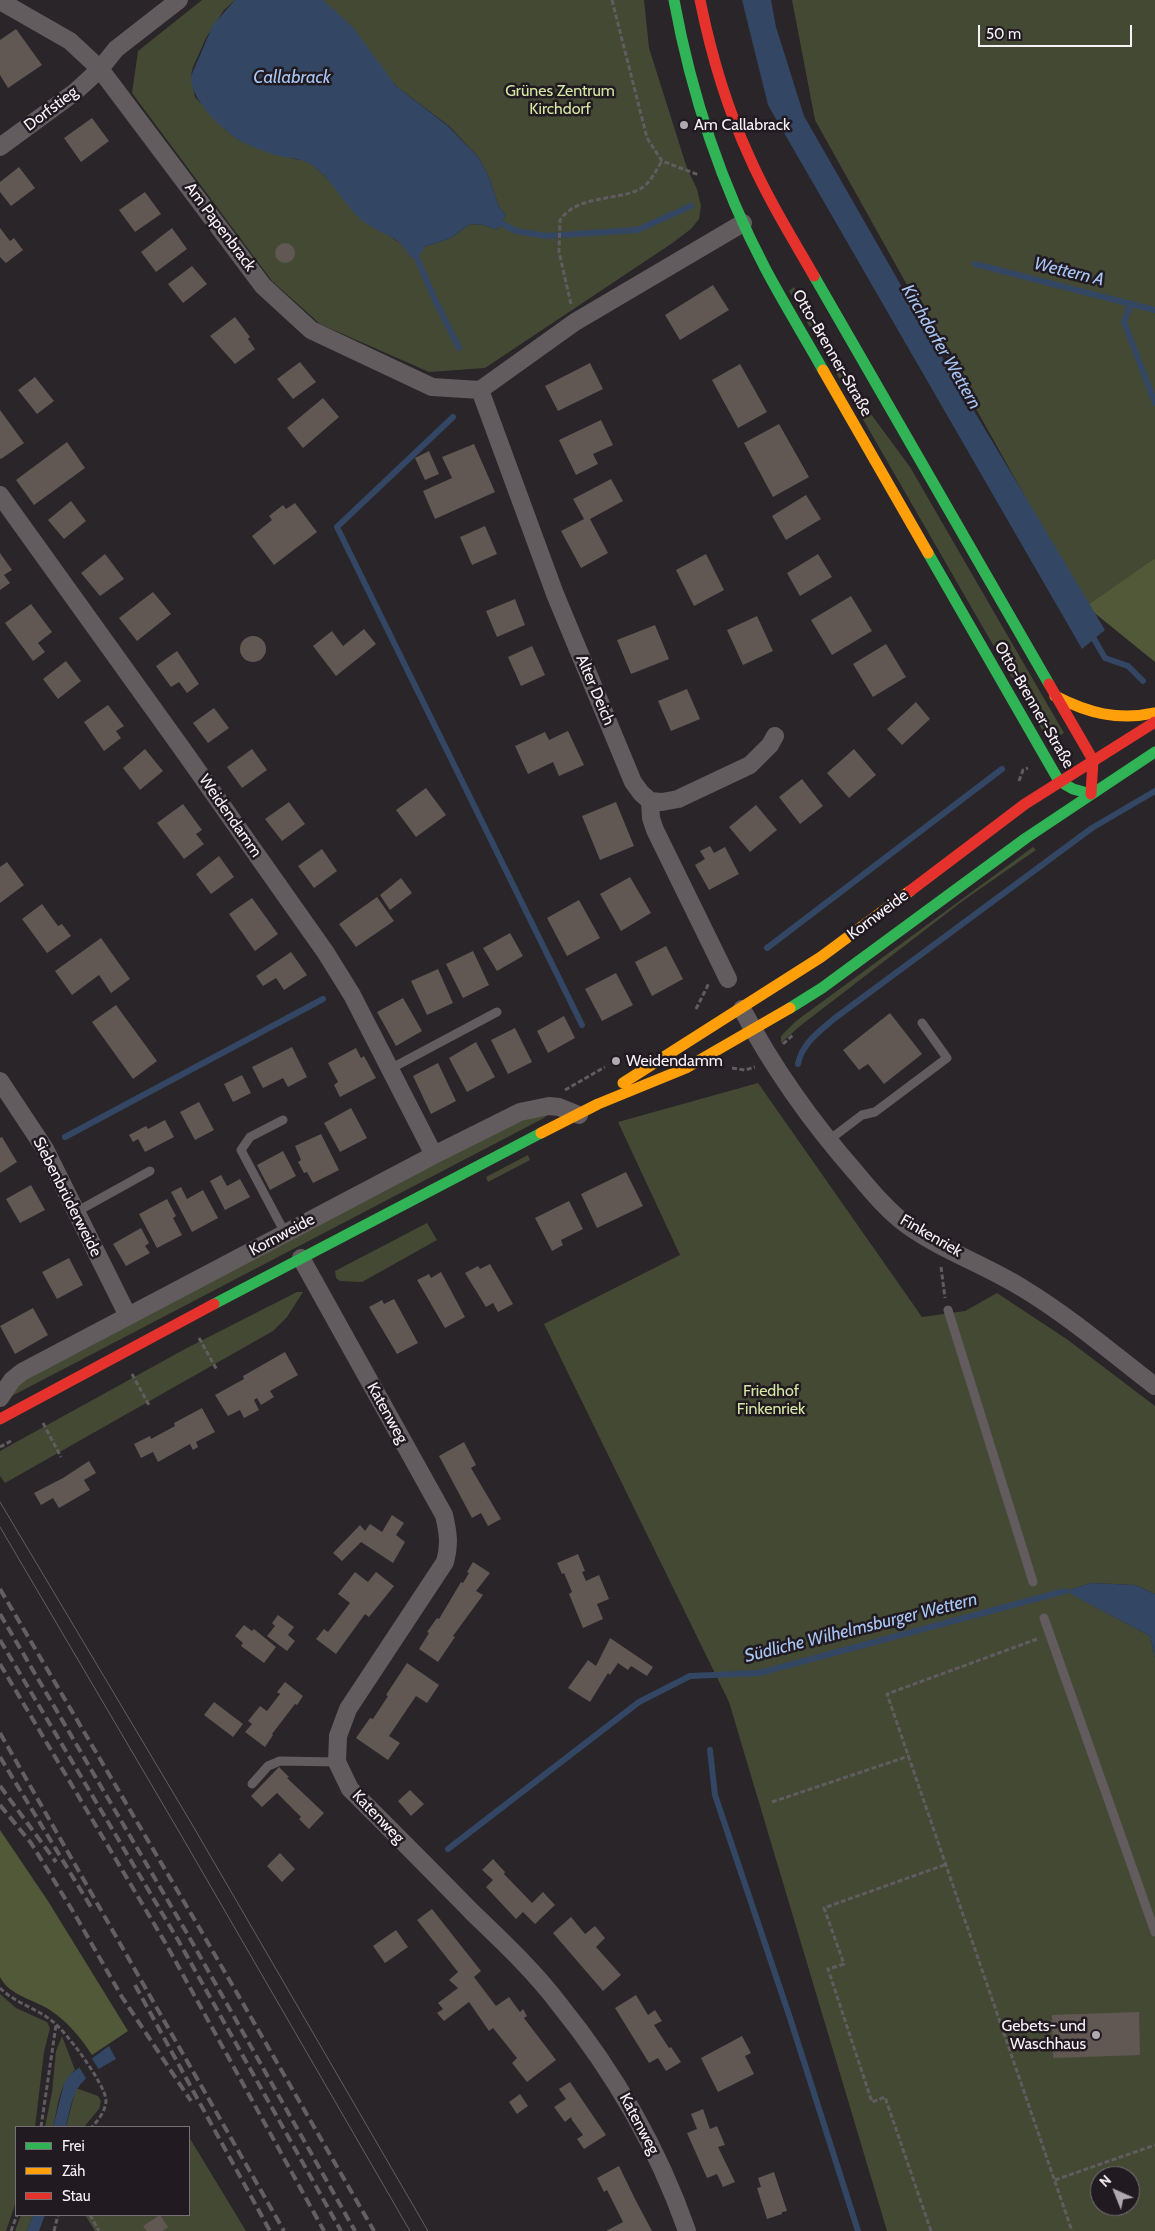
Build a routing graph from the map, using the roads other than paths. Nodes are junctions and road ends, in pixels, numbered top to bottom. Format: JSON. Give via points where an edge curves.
{"nodes":[{"id":1,"x":180,"y":0,"type":"edge"},
{"id":2,"x":674,"y":0,"type":"edge"},
{"id":3,"x":700,"y":0,"type":"edge"},
{"id":4,"x":1,"y":3,"type":"edge"},
{"id":5,"x":100,"y":69,"type":"junction"},
{"id":6,"x":0,"y":148,"type":"edge"},
{"id":7,"x":747,"y":221,"type":"junction"},
{"id":8,"x":480,"y":390,"type":"junction"},
{"id":9,"x":0,"y":495,"type":"edge"},
{"id":10,"x":1054,"y":696,"type":"junction"},
{"id":11,"x":1155,"y":712,"type":"edge"},
{"id":12,"x":1155,"y":722,"type":"edge"},
{"id":13,"x":775,"y":736,"type":"dead end"},
{"id":14,"x":1155,"y":752,"type":"edge"},
{"id":15,"x":1093,"y":760,"type":"junction"},
{"id":16,"x":1059,"y":781,"type":"junction"},
{"id":17,"x":1091,"y":794,"type":"junction"},
{"id":18,"x":650,"y":801,"type":"junction"},
{"id":19,"x":728,"y":978,"type":"dead end"},
{"id":20,"x":742,"y":1009,"type":"junction"},
{"id":21,"x":497,"y":1012,"type":"dead end"},
{"id":22,"x":922,"y":1023,"type":"dead end"},
{"id":23,"x":753,"y":1032,"type":"junction"},
{"id":24,"x":390,"y":1069,"type":"junction"},
{"id":25,"x":0,"y":1081,"type":"edge"},
{"id":26,"x":598,"y":1104,"type":"junction"},
{"id":27,"x":579,"y":1115,"type":"junction"},
{"id":28,"x":283,"y":1120,"type":"dead end"},
{"id":29,"x":829,"y":1140,"type":"junction"},
{"id":30,"x":434,"y":1155,"type":"junction"},
{"id":31,"x":150,"y":1171,"type":"dead end"},
{"id":32,"x":76,"y":1212,"type":"junction"},
{"id":33,"x":285,"y":1233,"type":"junction"},
{"id":34,"x":301,"y":1258,"type":"junction"},
{"id":35,"x":948,"y":1310,"type":"road end"},
{"id":36,"x":128,"y":1316,"type":"junction"},
{"id":37,"x":1155,"y":1386,"type":"edge"},
{"id":38,"x":0,"y":1398,"type":"edge"},
{"id":39,"x":0,"y":1419,"type":"edge"},
{"id":40,"x":1033,"y":1582,"type":"dead end"},
{"id":41,"x":1044,"y":1618,"type":"dead end"},
{"id":42,"x":337,"y":1762,"type":"junction"},
{"id":43,"x":252,"y":1784,"type":"dead end"},
{"id":44,"x":1155,"y":1932,"type":"edge"},
{"id":45,"x":687,"y":2231,"type":"edge"}],
"edges":[{"from":1,"to":5,"type":"street","name":"Dorfstieg","via":[[116,49]]},
{"from":2,"to":7,"type":"main road","name":"Otto-Brenner-Straße","via":[[684,55],[703,123],[725,183]]},
{"from":3,"to":10,"type":"main road","name":"Otto-Brenner-Straße","via":[[713,61],[727,104],[770,209]]},
{"from":4,"to":5,"type":"street","name":"Am Papenbrack","via":[[70,42]]},
{"from":5,"to":6,"type":"street","name":"Dorfstieg","via":[[75,92]]},
{"from":5,"to":8,"type":"street","name":"Am Papenbrack","via":[[263,286],[312,330],[432,387]]},
{"from":7,"to":8,"type":"street","via":[[575,322]]},
{"from":7,"to":16,"type":"main road","name":"Otto-Brenner-Straße","via":[[765,268]]},
{"from":8,"to":18,"type":"street","name":"Alter Deich","via":[[555,594],[633,782]]},
{"from":9,"to":24,"type":"street","name":"Weidendamm","via":[[326,953]]},
{"from":10,"to":11,"type":"main road","via":[[1085,711],[1105,716],[1127,717]]},
{"from":10,"to":15,"type":"main road","name":"Otto-Brenner-Straße"},
{"from":12,"to":15,"type":"main road","name":"Kornweide"},
{"from":13,"to":18,"type":"street","via":[[750,765],[678,799]]},
{"from":14,"to":17,"type":"main road","name":"Kornweide"},
{"from":15,"to":16,"type":"main road","name":"Kornweide"},
{"from":15,"to":17,"type":"main road","name":"Otto-Brenner-Straße"},
{"from":16,"to":17,"type":"main road","name":"Otto-Brenner-Straße"},
{"from":16,"to":20,"type":"main road","name":"Kornweide","via":[[861,928]]},
{"from":17,"to":23,"type":"main road","name":"Kornweide","via":[[822,988]]},
{"from":18,"to":19,"type":"street","via":[[655,830]]},
{"from":20,"to":23,"type":"street","name":"Finkenriek"},
{"from":20,"to":26,"type":"main road","name":"Kornweide","via":[[627,1080]]},
{"from":21,"to":24,"type":"lane"},
{"from":22,"to":29,"type":"lane","via":[[947,1058],[875,1112],[862,1115]]},
{"from":23,"to":26,"type":"main road","name":"Kornweide","via":[[686,1068]]},
{"from":23,"to":29,"type":"street","name":"Finkenriek"},
{"from":24,"to":30,"type":"street","name":"Weidendamm"},
{"from":25,"to":32,"type":"street","name":"Siebenbrüderweide","via":[[45,1149]]},
{"from":26,"to":27,"type":"main road","name":"Kornweide"},
{"from":27,"to":30,"type":"street","name":"Kornweide","via":[[559,1107],[537,1107],[520,1112]]},
{"from":27,"to":34,"type":"main road","name":"Kornweide"},
{"from":28,"to":33,"type":"lane","via":[[250,1137],[241,1150]]},
{"from":29,"to":37,"type":"street","name":"Finkenriek","via":[[895,1215],[914,1229],[1042,1300]]},
{"from":30,"to":33,"type":"street","name":"Kornweide"},
{"from":31,"to":32,"type":"lane"},
{"from":32,"to":36,"type":"street","name":"Siebenbrüderweide"},
{"from":33,"to":36,"type":"street","name":"Kornweide"},
{"from":34,"to":39,"type":"main road","name":"Kornweide"},
{"from":34,"to":42,"type":"street","name":"Katenweg","via":[[444,1515],[449,1534],[445,1562],[348,1709],[338,1736]]},
{"from":35,"to":40,"type":"lane"},
{"from":36,"to":38,"type":"street","name":"Kornweide","via":[[22,1372]]},
{"from":41,"to":44,"type":"lane"},
{"from":42,"to":43,"type":"lane","via":[[280,1761],[268,1766]]},
{"from":42,"to":45,"type":"street","name":"Katenweg","via":[[350,1789],[529,1969],[596,2052],[661,2165]]}]}
